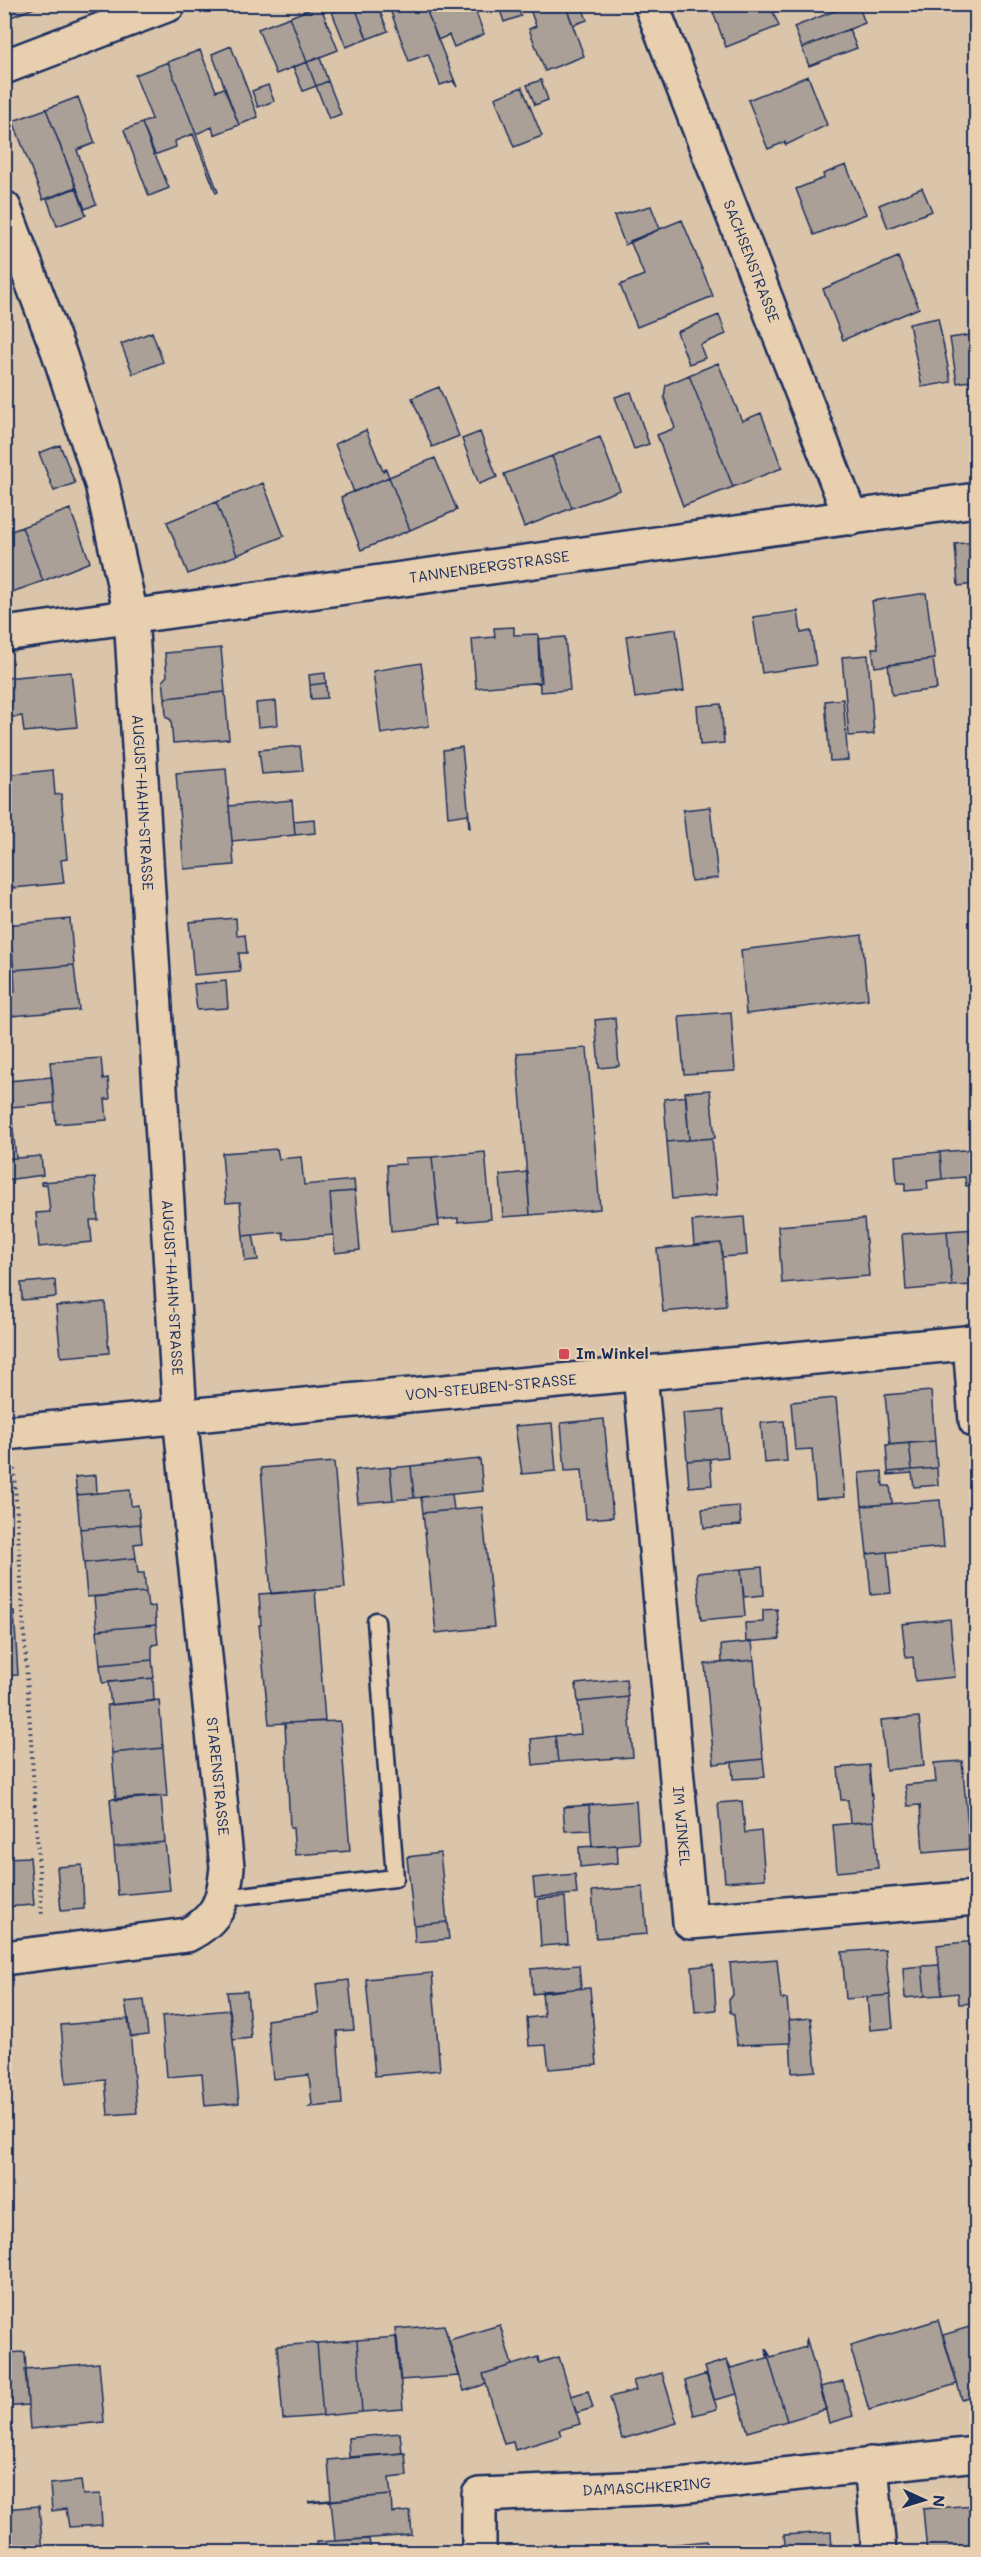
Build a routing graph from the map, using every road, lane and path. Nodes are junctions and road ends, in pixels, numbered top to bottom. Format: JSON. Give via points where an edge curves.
{"nodes":[{"id":1,"x":169,"y":4,"type":"edge"},
{"id":2,"x":651,"y":4,"type":"edge"},
{"id":3,"x":4,"y":67,"type":"edge"},
{"id":4,"x":4,"y":208,"type":"edge"},
{"id":5,"x":976,"y":500,"type":"edge"},
{"id":6,"x":851,"y":518,"type":"junction"},
{"id":7,"x":131,"y":615,"type":"junction"},
{"id":8,"x":4,"y":634,"type":"edge"},
{"id":9,"x":973,"y":1342,"type":"edge"},
{"id":10,"x":640,"y":1374,"type":"junction"},
{"id":11,"x":180,"y":1416,"type":"junction"},
{"id":12,"x":976,"y":1421,"type":"edge"},
{"id":13,"x":8,"y":1433,"type":"edge"},
{"id":14,"x":376,"y":1621,"type":"dead end"},
{"id":15,"x":224,"y":1898,"type":"junction"},
{"id":16,"x":976,"y":1898,"type":"edge"},
{"id":17,"x":45,"y":1954,"type":"junction"},
{"id":18,"x":4,"y":1958,"type":"edge"},
{"id":19,"x":976,"y":2454,"type":"edge"},
{"id":20,"x":871,"y":2464,"type":"junction"},
{"id":21,"x":479,"y":2553,"type":"edge"},
{"id":22,"x":879,"y":2553,"type":"edge"}],
"edges":[{"from":1,"to":3,"type":"street"},
{"from":2,"to":6,"type":"street","name":"SACHSENSTRASSE"},
{"from":4,"to":7,"type":"street","name":"AUGUST-HAHN-STRASSE","via":[[59,353],[102,484]]},
{"from":5,"to":6,"type":"street","name":"TANNENBERGSTRASSE"},
{"from":6,"to":7,"type":"street","name":"TANNENBERGSTRASSE"},
{"from":7,"to":8,"type":"street","name":"TANNENBERGSTRASSE"},
{"from":7,"to":11,"type":"street","name":"AUGUST-HAHN-STRASSE"},
{"from":9,"to":10,"type":"street","name":"VON-STEUBEN-STRASSE"},
{"from":9,"to":12,"type":"street"},
{"from":10,"to":11,"type":"street","name":"VON-STEUBEN-STRASSE"},
{"from":10,"to":16,"type":"street","name":"IM WINKEL","via":[[690,1922]]},
{"from":11,"to":13,"type":"street","name":"VON-STEUBEN-STRASSE"},
{"from":11,"to":15,"type":"street","name":"STARENSTRASSE","via":[[227,1867]]},
{"from":13,"to":17,"type":"path"},
{"from":14,"to":15,"type":"lane","via":[[394,1878]]},
{"from":15,"to":17,"type":"street","name":"STARENSTRASSE","via":[[205,1926],[187,1935]]},
{"from":17,"to":18,"type":"street","name":"STARENSTRASSE"},
{"from":19,"to":20,"type":"street","name":"DAMASCHKERING"},
{"from":20,"to":21,"type":"street","name":"DAMASCHKERING","via":[[670,2487],[479,2496]]},
{"from":20,"to":22,"type":"street"}]}
